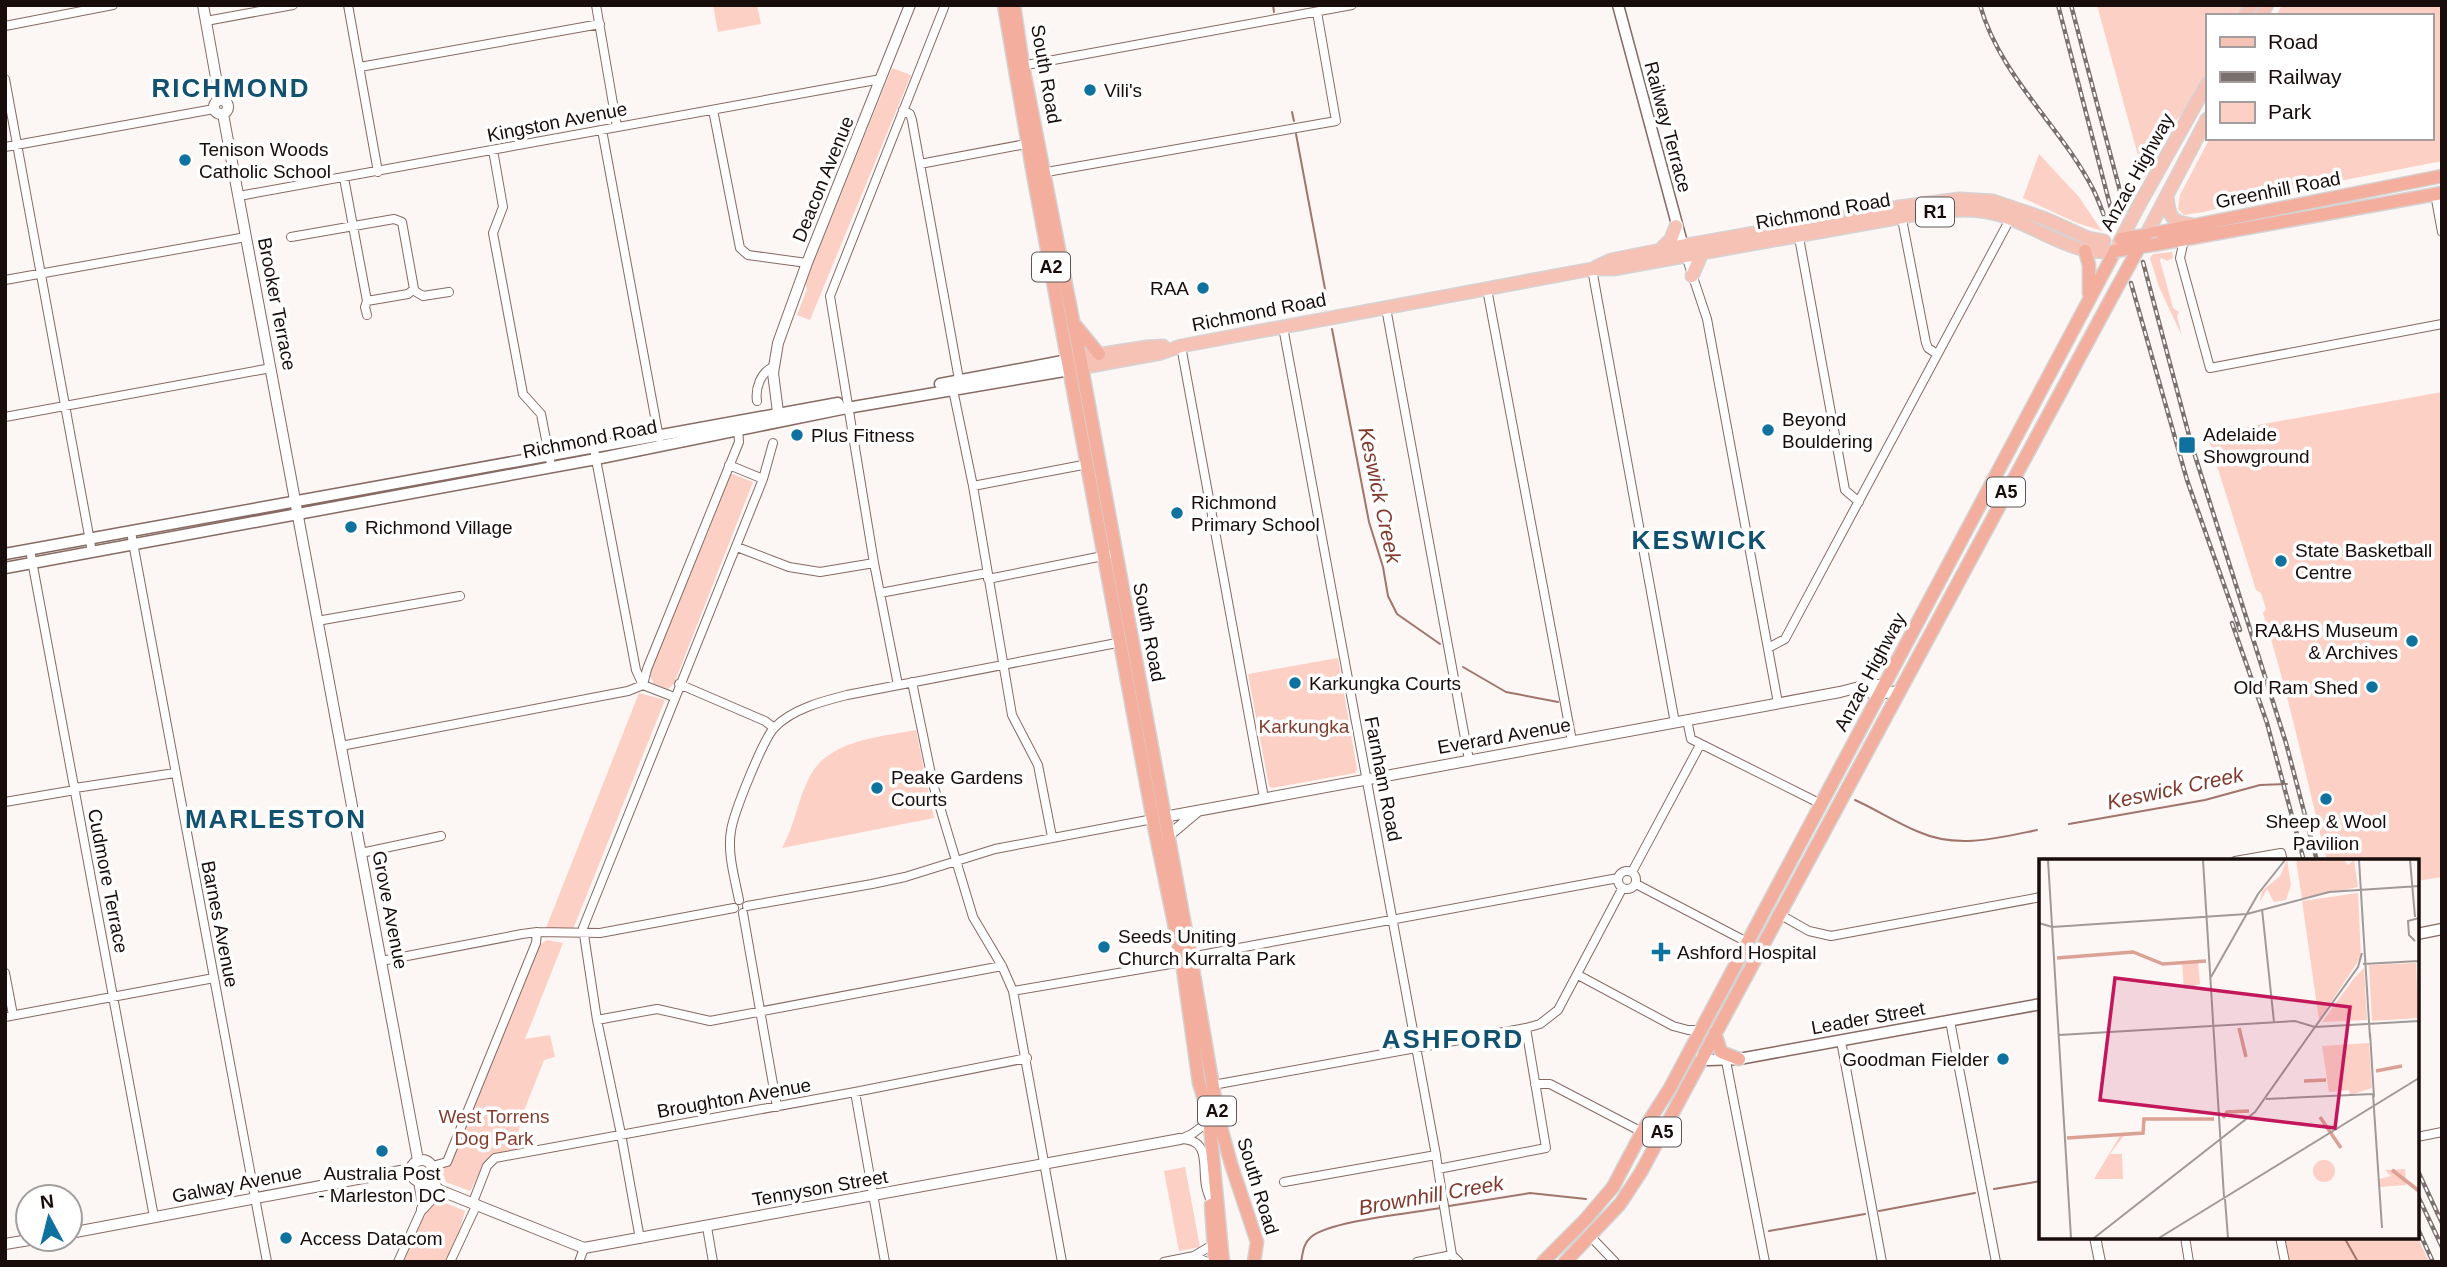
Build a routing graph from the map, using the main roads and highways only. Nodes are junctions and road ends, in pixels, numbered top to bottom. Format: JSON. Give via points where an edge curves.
{"nodes":[{"id":1,"x":1004,"y":5,"type":"edge"},
{"id":2,"x":1014,"y":5,"type":"edge"},
{"id":3,"x":1618,"y":5,"type":"edge"},
{"id":4,"x":1019,"y":66,"type":"junction"},
{"id":5,"x":2206,"y":86,"type":"edge"},
{"id":6,"x":2206,"y":121,"type":"edge"},
{"id":7,"x":1039,"y":173,"type":"junction"},
{"id":8,"x":2442,"y":177,"type":"edge"},
{"id":9,"x":2438,"y":193,"type":"edge"},
{"id":10,"x":2351,"y":195,"type":"junction"},
{"id":11,"x":2167,"y":196,"type":"junction"},
{"id":12,"x":2389,"y":202,"type":"junction"},
{"id":13,"x":2012,"y":213,"type":"junction"},
{"id":14,"x":2199,"y":226,"type":"junction"},
{"id":15,"x":1677,"y":228,"type":"junction"},
{"id":16,"x":2153,"y":235,"type":"junction"},
{"id":17,"x":2121,"y":239,"type":"junction"},
{"id":18,"x":2139,"y":247,"type":"junction"},
{"id":19,"x":1700,"y":248,"type":"junction"},
{"id":20,"x":1660,"y":250,"type":"junction"},
{"id":21,"x":1684,"y":251,"type":"junction"},
{"id":22,"x":2085,"y":251,"type":"junction"},
{"id":23,"x":2107,"y":252,"type":"junction"},
{"id":24,"x":1592,"y":269,"type":"junction"},
{"id":25,"x":1692,"y":276,"type":"road end"},
{"id":26,"x":2089,"y":300,"type":"junction"},
{"id":27,"x":1074,"y":323,"type":"junction"},
{"id":28,"x":1181,"y":346,"type":"junction"},
{"id":29,"x":1099,"y":354,"type":"junction"},
{"id":30,"x":1075,"y":364,"type":"junction"},
{"id":31,"x":594,"y":453,"type":"junction"},
{"id":32,"x":5,"y":554,"type":"edge"},
{"id":33,"x":1110,"y":555,"type":"junction"},
{"id":34,"x":5,"y":568,"type":"edge"},
{"id":35,"x":1934,"y":592,"type":"junction"},
{"id":36,"x":1948,"y":599,"type":"junction"},
{"id":37,"x":1158,"y":818,"type":"junction"},
{"id":38,"x":1803,"y":838,"type":"junction"},
{"id":39,"x":1816,"y":845,"type":"junction"},
{"id":40,"x":1771,"y":897,"type":"junction"},
{"id":41,"x":1779,"y":914,"type":"junction"},
{"id":42,"x":1757,"y":922,"type":"junction"},
{"id":43,"x":2442,"y":929,"type":"edge"},
{"id":44,"x":2419,"y":934,"type":"edge"},
{"id":45,"x":1186,"y":959,"type":"junction"},
{"id":46,"x":1724,"y":985,"type":"junction"},
{"id":47,"x":1738,"y":991,"type":"junction"},
{"id":48,"x":2039,"y":1004,"type":"edge"},
{"id":49,"x":1701,"y":1027,"type":"junction"},
{"id":50,"x":1715,"y":1033,"type":"junction"},
{"id":51,"x":1701,"y":1057,"type":"junction"},
{"id":52,"x":1732,"y":1060,"type":"junction"},
{"id":53,"x":1199,"y":1083,"type":"junction"},
{"id":54,"x":1670,"y":1088,"type":"junction"},
{"id":55,"x":1653,"y":1150,"type":"junction"},
{"id":56,"x":1633,"y":1151,"type":"junction"},
{"id":57,"x":1641,"y":1172,"type":"junction"},
{"id":58,"x":1618,"y":1178,"type":"junction"},
{"id":59,"x":1214,"y":1262,"type":"edge"},
{"id":60,"x":1223,"y":1262,"type":"edge"},
{"id":61,"x":1254,"y":1262,"type":"edge"},
{"id":62,"x":1543,"y":1262,"type":"edge"},
{"id":63,"x":1564,"y":1262,"type":"edge"}],
"edges":[{"from":1,"to":4,"type":"highway","name":"South Road","number":"A2"},
{"from":2,"to":4,"type":"highway","name":"South Road","number":"A2"},
{"from":3,"to":15,"type":"main road","name":"Railway Terrace"},
{"from":4,"to":7,"type":"highway","name":"South Road","number":"A2"},
{"from":5,"to":17,"type":"main road","name":"Anzac Highway","bridge":true},
{"from":6,"to":11,"type":"main road","name":"Anzac Highway"},
{"from":7,"to":27,"type":"highway","name":"South Road","number":"A2"},
{"from":7,"to":30,"type":"highway","name":"South Road","number":"A2"},
{"from":8,"to":10,"type":"highway","name":"Greenhill Road","number":"R1"},
{"from":9,"to":12,"type":"highway","name":"Greenhill Road","number":"R1"},
{"from":10,"to":12,"type":"highway","via":[[2357,202],[2375,198]]},
{"from":10,"to":14,"type":"highway","name":"Greenhill Road","number":"R1"},
{"from":11,"to":14,"type":"main road","via":[[2171,218]]},
{"from":11,"to":16,"type":"main road","name":"Anzac Highway"},
{"from":12,"to":16,"type":"highway","name":"Greenhill Road","number":"R1","via":[[2184,240]]},
{"from":13,"to":19,"type":"main road","name":"Richmond Road","number":"R1","via":[[1993,201],[1946,200]]},
{"from":13,"to":22,"type":"main road","name":"Richmond Road","number":"R1"},
{"from":13,"to":23,"type":"main road","name":"Richmond Road","number":"R1","via":[[2088,239]]},
{"from":14,"to":16,"type":"highway","name":"Greenhill Road","number":"R1"},
{"from":15,"to":19,"type":"main road"},
{"from":15,"to":20,"type":"main road"},
{"from":15,"to":21,"type":"main road","name":"Railway Terrace"},
{"from":16,"to":17,"type":"highway","name":"Greenhill Road","number":"R1","bridge":true},
{"from":16,"to":18,"type":"highway","name":"Greenhill Road","number":"R1","bridge":true},
{"from":17,"to":23,"type":"main road","name":"Anzac Highway","bridge":true},
{"from":18,"to":23,"type":"highway","name":"Richmond Road","number":"R1","bridge":true},
{"from":18,"to":36,"type":"highway","name":"Anzac Highway","number":"A5","bridge":true},
{"from":19,"to":21,"type":"main road","name":"Richmond Road","number":"R1"},
{"from":19,"to":25,"type":"main road"},
{"from":20,"to":21,"type":"main road","name":"Richmond Road","number":"R1"},
{"from":20,"to":24,"type":"main road","name":"Richmond Road","number":"R1","via":[[1611,260]]},
{"from":21,"to":24,"type":"main road","name":"Richmond Road","number":"R1","via":[[1613,269]]},
{"from":22,"to":23,"type":"main road","name":"Richmond Road","number":"R1"},
{"from":22,"to":26,"type":"highway"},
{"from":23,"to":26,"type":"highway","name":"Anzac Highway","number":"A5"},
{"from":24,"to":28,"type":"main road","name":"Richmond Road","number":"R1"},
{"from":26,"to":35,"type":"highway","name":"Anzac Highway","number":"A5"},
{"from":27,"to":29,"type":"highway"},
{"from":27,"to":30,"type":"highway","name":"South Road","number":"A2"},
{"from":28,"to":29,"type":"main road","name":"Richmond Road","number":"R1"},
{"from":28,"to":30,"type":"main road","name":"Richmond Road","number":"R1","via":[[1161,353]]},
{"from":29,"to":30,"type":"main road","name":"Richmond Road","number":"R1"},
{"from":30,"to":31,"type":"main road","name":"Richmond Road"},
{"from":30,"to":33,"type":"highway","name":"South Road","number":"A2"},
{"from":30,"to":33,"type":"highway","name":"South Road","number":"A2","via":[[1088,464]]},
{"from":31,"to":32,"type":"main road","name":"Richmond Road","via":[[549,454]]},
{"from":31,"to":34,"type":"main road","name":"Richmond Road","via":[[552,467]]},
{"from":33,"to":37,"type":"highway","name":"South Road","number":"A2"},
{"from":35,"to":36,"type":"highway"},
{"from":35,"to":38,"type":"highway","name":"Anzac Highway","number":"A5"},
{"from":36,"to":39,"type":"highway","name":"Anzac Highway","number":"A5"},
{"from":37,"to":45,"type":"highway","name":"South Road","number":"A2"},
{"from":37,"to":45,"type":"highway","name":"South Road","number":"A2","via":[[1167,837]]},
{"from":38,"to":39,"type":"highway"},
{"from":38,"to":40,"type":"highway","name":"Anzac Highway","number":"A5"},
{"from":39,"to":41,"type":"highway","name":"Anzac Highway","number":"A5"},
{"from":40,"to":41,"type":"highway"},
{"from":40,"to":42,"type":"highway","name":"Anzac Highway","number":"A5"},
{"from":41,"to":42,"type":"highway"},
{"from":41,"to":47,"type":"highway","name":"Anzac Highway","number":"A5"},
{"from":42,"to":46,"type":"highway","name":"Anzac Highway","number":"A5"},
{"from":43,"to":44,"type":"main road"},
{"from":45,"to":53,"type":"highway","name":"South Road","number":"A2"},
{"from":45,"to":61,"type":"highway","name":"South Road","number":"A2","via":[[1218,1116],[1257,1242]]},
{"from":46,"to":47,"type":"highway"},
{"from":46,"to":49,"type":"highway","name":"Anzac Highway","number":"A5"},
{"from":47,"to":50,"type":"highway","name":"Anzac Highway","number":"A5"},
{"from":48,"to":52,"type":"main road","name":"Leader Street"},
{"from":49,"to":51,"type":"highway","via":[[1697,1044]]},
{"from":49,"to":54,"type":"highway","name":"Anzac Highway","number":"A5"},
{"from":50,"to":51,"type":"highway","name":"Anzac Highway","number":"A5"},
{"from":50,"to":52,"type":"highway","via":[[1721,1052]]},
{"from":51,"to":52,"type":"main road","name":"Leader Street"},
{"from":51,"to":54,"type":"highway"},
{"from":51,"to":55,"type":"highway","name":"Anzac Highway","number":"A5"},
{"from":53,"to":59,"type":"highway"},
{"from":53,"to":60,"type":"highway","name":"South Road","number":"A2","via":[[1209,1116]]},
{"from":54,"to":56,"type":"highway","name":"Anzac Highway","number":"A5"},
{"from":55,"to":56,"type":"highway","via":[[1639,1157]]},
{"from":55,"to":57,"type":"highway","name":"Anzac Highway","number":"A5"},
{"from":56,"to":58,"type":"highway","name":"Anzac Highway","number":"A5"},
{"from":57,"to":58,"type":"highway","via":[[1632,1166]]},
{"from":57,"to":63,"type":"highway","name":"Anzac Highway","number":"A5","via":[[1619,1204]]},
{"from":58,"to":62,"type":"highway","name":"Anzac Highway","number":"A5"}]}
